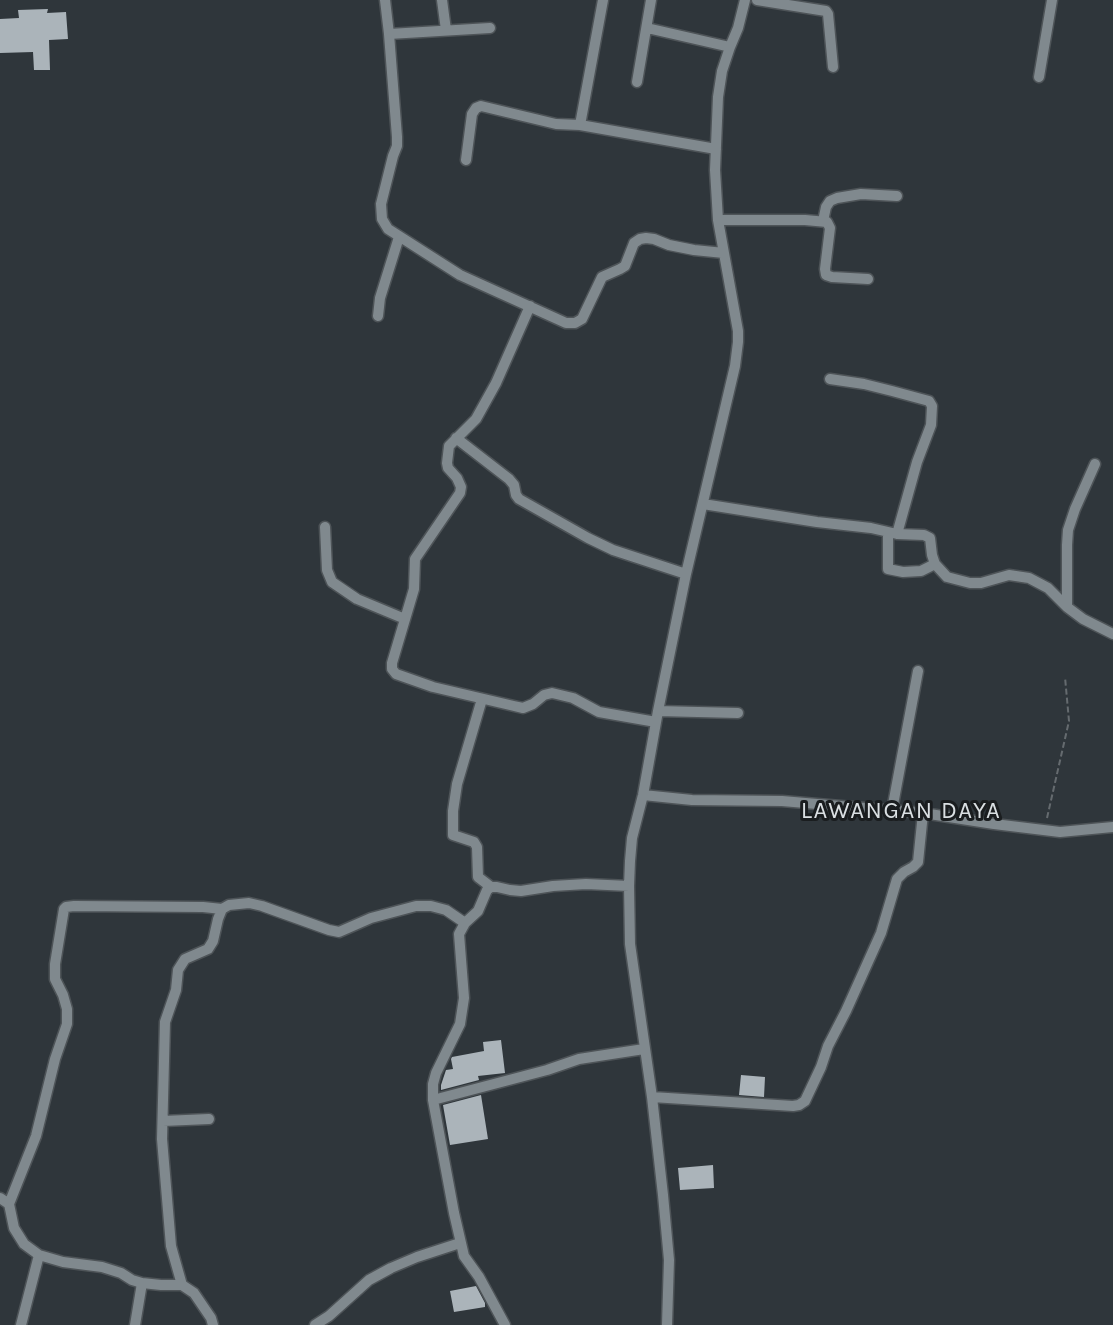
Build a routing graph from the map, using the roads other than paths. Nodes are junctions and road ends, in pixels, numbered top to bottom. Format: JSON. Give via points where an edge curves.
{"nodes":[{"id":1,"x":385,"y":0,"type":"edge"},
{"id":2,"x":442,"y":0,"type":"edge"},
{"id":3,"x":603,"y":0,"type":"edge"},
{"id":4,"x":651,"y":0,"type":"edge"},
{"id":5,"x":745,"y":0,"type":"edge"},
{"id":6,"x":757,"y":0,"type":"edge"},
{"id":7,"x":1052,"y":0,"type":"edge"},
{"id":8,"x":489,"y":28,"type":"dead end"},
{"id":9,"x":647,"y":28,"type":"junction"},
{"id":10,"x":446,"y":30,"type":"junction"},
{"id":11,"x":389,"y":34,"type":"junction"},
{"id":12,"x":730,"y":47,"type":"junction"},
{"id":13,"x":833,"y":66,"type":"dead end"},
{"id":14,"x":1039,"y":77,"type":"dead end"},
{"id":15,"x":637,"y":82,"type":"dead end"},
{"id":16,"x":580,"y":125,"type":"junction"},
{"id":17,"x":716,"y":150,"type":"junction"},
{"id":18,"x":466,"y":160,"type":"dead end"},
{"id":19,"x":897,"y":196,"type":"dead end"},
{"id":20,"x":718,"y":220,"type":"junction"},
{"id":21,"x":823,"y":221,"type":"junction"},
{"id":22,"x":399,"y":237,"type":"junction"},
{"id":23,"x":724,"y":253,"type":"junction"},
{"id":24,"x":868,"y":279,"type":"dead end"},
{"id":25,"x":530,"y":306,"type":"junction"},
{"id":26,"x":378,"y":316,"type":"dead end"},
{"id":27,"x":830,"y":379,"type":"dead end"},
{"id":28,"x":456,"y":438,"type":"junction"},
{"id":29,"x":1095,"y":464,"type":"dead end"},
{"id":30,"x":704,"y":504,"type":"junction"},
{"id":31,"x":325,"y":527,"type":"dead end"},
{"id":32,"x":893,"y":533,"type":"junction"},
{"id":33,"x":935,"y":564,"type":"junction"},
{"id":34,"x":686,"y":574,"type":"junction"},
{"id":35,"x":1067,"y":607,"type":"junction"},
{"id":36,"x":405,"y":619,"type":"junction"},
{"id":37,"x":1113,"y":634,"type":"edge"},
{"id":38,"x":918,"y":671,"type":"dead end"},
{"id":39,"x":482,"y":699,"type":"junction"},
{"id":40,"x":738,"y":713,"type":"dead end"},
{"id":41,"x":657,"y":717,"type":"junction"},
{"id":42,"x":643,"y":795,"type":"junction"},
{"id":43,"x":892,"y":810,"type":"junction"},
{"id":44,"x":924,"y":813,"type":"junction"},
{"id":45,"x":1113,"y":827,"type":"edge"},
{"id":46,"x":629,"y":886,"type":"junction"},
{"id":47,"x":490,"y":887,"type":"junction"},
{"id":48,"x":222,"y":909,"type":"junction"},
{"id":49,"x":465,"y":923,"type":"junction"},
{"id":50,"x":644,"y":1049,"type":"junction"},
{"id":51,"x":651,"y":1097,"type":"junction"},
{"id":52,"x":433,"y":1100,"type":"junction"},
{"id":53,"x":209,"y":1119,"type":"dead end"},
{"id":54,"x":163,"y":1121,"type":"junction"},
{"id":55,"x":4,"y":1201,"type":"edge"},
{"id":56,"x":460,"y":1243,"type":"junction"},
{"id":57,"x":39,"y":1255,"type":"junction"},
{"id":58,"x":142,"y":1283,"type":"junction"},
{"id":59,"x":182,"y":1285,"type":"junction"},
{"id":60,"x":21,"y":1325,"type":"edge"},
{"id":61,"x":135,"y":1325,"type":"edge"},
{"id":62,"x":213,"y":1325,"type":"edge"},
{"id":63,"x":315,"y":1325,"type":"edge"},
{"id":64,"x":505,"y":1325,"type":"edge"},
{"id":65,"x":667,"y":1325,"type":"edge"}],
"edges":[{"from":1,"to":11,"type":"street"},
{"from":2,"to":10,"type":"street"},
{"from":3,"to":16,"type":"street"},
{"from":4,"to":9,"type":"street"},
{"from":5,"to":12,"type":"street"},
{"from":6,"to":13,"type":"street","via":[[826,11]]},
{"from":7,"to":14,"type":"street"},
{"from":8,"to":10,"type":"street"},
{"from":9,"to":12,"type":"street"},
{"from":9,"to":15,"type":"street"},
{"from":10,"to":11,"type":"street"},
{"from":11,"to":22,"type":"street","via":[[397,137],[381,204],[382,219]]},
{"from":12,"to":17,"type":"street","via":[[718,97]]},
{"from":16,"to":17,"type":"street"},
{"from":16,"to":18,"type":"street","via":[[556,124],[481,106],[472,114]]},
{"from":17,"to":20,"type":"street"},
{"from":19,"to":21,"type":"street","via":[[861,194],[837,198],[826,207]]},
{"from":20,"to":21,"type":"street"},
{"from":20,"to":23,"type":"street"},
{"from":21,"to":24,"type":"street","via":[[830,228],[826,275]]},
{"from":22,"to":25,"type":"street","via":[[460,276]]},
{"from":22,"to":26,"type":"street"},
{"from":23,"to":25,"type":"street","via":[[640,239],[634,243],[625,266],[602,277],[582,319],[566,323]]},
{"from":23,"to":30,"type":"street","via":[[738,342]]},
{"from":25,"to":28,"type":"street","via":[[476,419]]},
{"from":27,"to":32,"type":"street","via":[[929,401],[932,406],[930,425]]},
{"from":28,"to":34,"type":"street","via":[[509,479],[519,499],[613,550]]},
{"from":28,"to":36,"type":"street","via":[[449,446],[447,463],[458,478],[460,493],[415,559],[414,589]]},
{"from":29,"to":35,"type":"street","via":[[1068,530]]},
{"from":30,"to":32,"type":"street"},
{"from":30,"to":34,"type":"street"},
{"from":31,"to":36,"type":"street","via":[[327,570],[332,582],[357,599]]},
{"from":32,"to":33,"type":"street","via":[[930,538]]},
{"from":32,"to":33,"type":"street","via":[[888,569],[921,571]]},
{"from":33,"to":35,"type":"street","via":[[947,577],[970,583],[1009,575],[1029,578],[1048,588]]},
{"from":34,"to":41,"type":"street"},
{"from":35,"to":37,"type":"street"},
{"from":36,"to":39,"type":"street","via":[[392,663],[396,674]]},
{"from":38,"to":43,"type":"street"},
{"from":39,"to":41,"type":"street","via":[[523,708],[552,693],[573,698],[599,712]]},
{"from":39,"to":47,"type":"street","via":[[457,784],[453,835],[474,842],[478,877]]},
{"from":40,"to":41,"type":"street"},
{"from":41,"to":42,"type":"street"},
{"from":42,"to":43,"type":"street"},
{"from":42,"to":46,"type":"street","via":[[632,838]]},
{"from":43,"to":44,"type":"street"},
{"from":44,"to":45,"type":"street","via":[[1060,832]]},
{"from":44,"to":51,"type":"street","via":[[918,862],[897,879],[881,933],[805,1101],[793,1106]]},
{"from":46,"to":47,"type":"street","via":[[586,884],[521,891]]},
{"from":46,"to":50,"type":"street","via":[[630,944]]},
{"from":47,"to":49,"type":"street","via":[[478,911]]},
{"from":48,"to":49,"type":"street","via":[[249,903],[339,932],[371,918],[416,906],[446,910]]},
{"from":48,"to":54,"type":"street","via":[[208,949],[184,959],[178,970],[165,1022]]},
{"from":48,"to":55,"type":"street","via":[[64,909],[55,979],[67,1009],[67,1024],[36,1136]]},
{"from":49,"to":52,"type":"street","via":[[459,934],[464,998],[460,1024],[436,1073]]},
{"from":50,"to":51,"type":"street"},
{"from":50,"to":52,"type":"street","via":[[579,1059]]},
{"from":51,"to":65,"type":"street","via":[[669,1260]]},
{"from":52,"to":56,"type":"street"},
{"from":53,"to":54,"type":"street"},
{"from":54,"to":59,"type":"street","via":[[169,1230]]},
{"from":55,"to":57,"type":"street","via":[[24,1244]]},
{"from":56,"to":63,"type":"street","via":[[417,1257],[369,1280]]},
{"from":56,"to":64,"type":"street"},
{"from":57,"to":58,"type":"street","via":[[102,1267]]},
{"from":57,"to":60,"type":"street"},
{"from":58,"to":59,"type":"street"},
{"from":58,"to":61,"type":"street"},
{"from":59,"to":62,"type":"street","via":[[194,1293]]}]}
